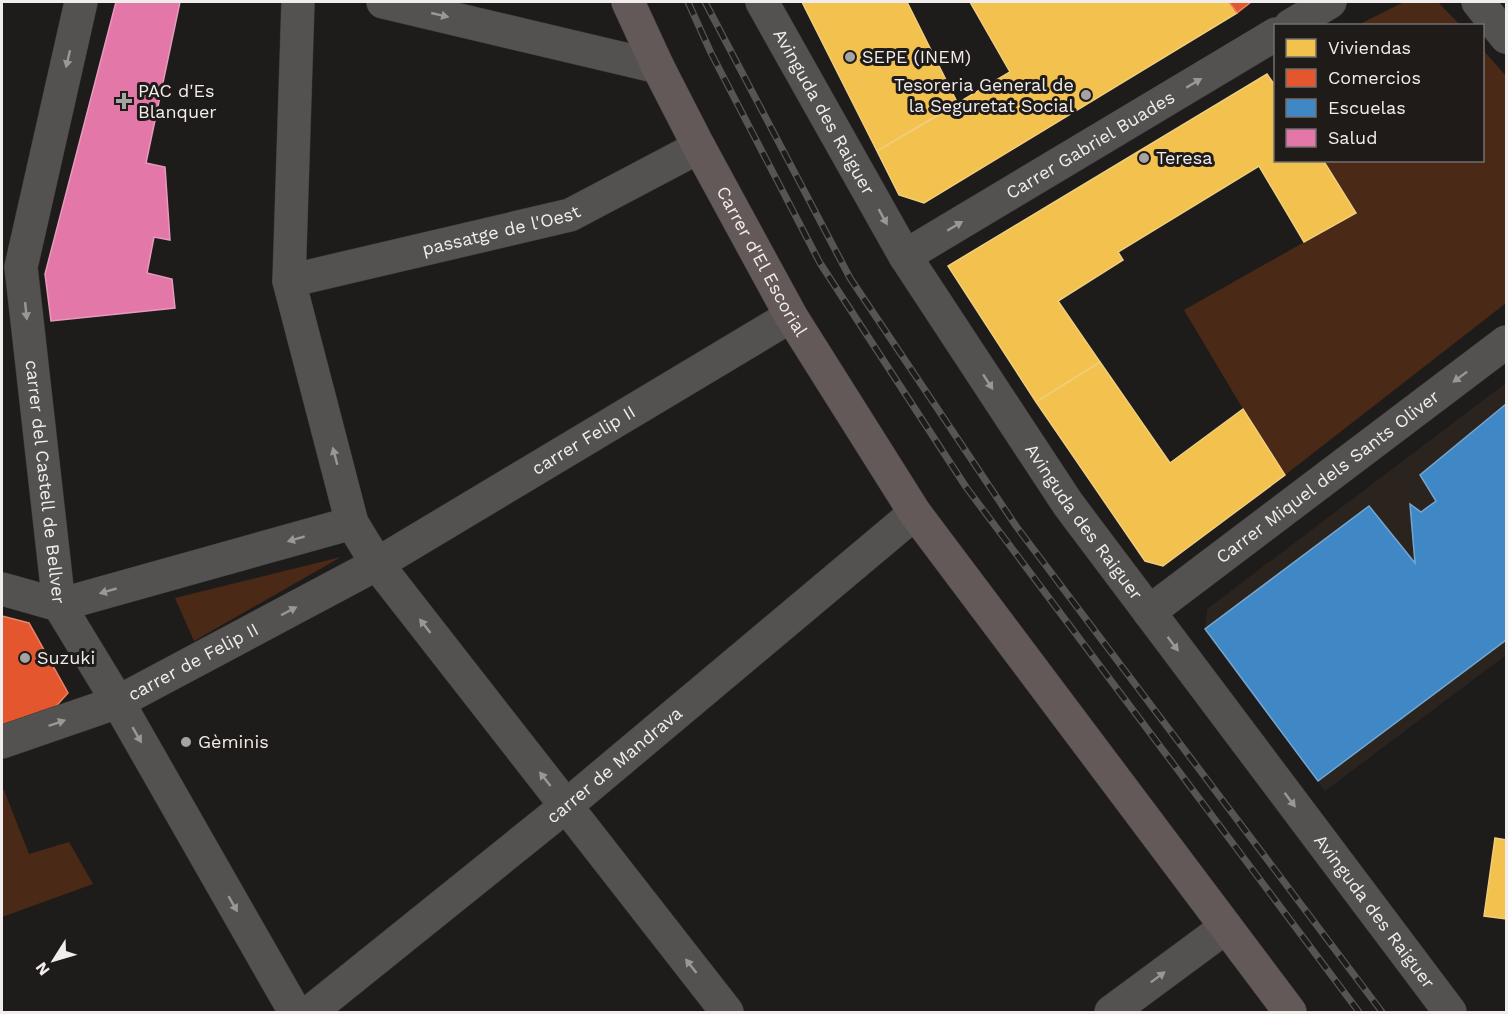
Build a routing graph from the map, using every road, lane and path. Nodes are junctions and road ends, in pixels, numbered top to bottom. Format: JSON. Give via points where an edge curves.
{"nodes":[{"id":1,"x":81,"y":2,"type":"edge"},
{"id":2,"x":298,"y":2,"type":"edge"},
{"id":3,"x":383,"y":2,"type":"edge"},
{"id":4,"x":628,"y":2,"type":"edge"},
{"id":5,"x":762,"y":2,"type":"edge"},
{"id":6,"x":1330,"y":2,"type":"edge"},
{"id":7,"x":1478,"y":2,"type":"edge"},
{"id":8,"x":1293,"y":24,"type":"edge"},
{"id":9,"x":1274,"y":35,"type":"edge"},
{"id":10,"x":1506,"y":37,"type":"edge"},
{"id":11,"x":658,"y":67,"type":"junction"},
{"id":12,"x":699,"y":147,"type":"junction"},
{"id":13,"x":905,"y":256,"type":"junction"},
{"id":14,"x":11,"y":264,"type":"edge"},
{"id":15,"x":289,"y":281,"type":"junction"},
{"id":16,"x":791,"y":316,"type":"junction"},
{"id":17,"x":1506,"y":342,"type":"edge"},
{"id":18,"x":915,"y":513,"type":"junction"},
{"id":19,"x":352,"y":523,"type":"junction"},
{"id":20,"x":377,"y":564,"type":"junction"},
{"id":21,"x":2,"y":589,"type":"edge"},
{"id":22,"x":59,"y":605,"type":"junction"},
{"id":23,"x":1149,"y":612,"type":"junction"},
{"id":24,"x":118,"y":702,"type":"junction"},
{"id":25,"x":2,"y":742,"type":"edge"},
{"id":26,"x":566,"y":806,"type":"junction"},
{"id":27,"x":1226,"y":927,"type":"junction"},
{"id":28,"x":295,"y":1012,"type":"edge"},
{"id":29,"x":310,"y":1012,"type":"edge"},
{"id":30,"x":727,"y":1012,"type":"edge"},
{"id":31,"x":1111,"y":1012,"type":"edge"},
{"id":32,"x":1290,"y":1012,"type":"edge"},
{"id":33,"x":1450,"y":1012,"type":"edge"}],
"edges":[{"from":1,"to":14,"type":"street","name":"carrer del Castell de Bellver","one_way":true},
{"from":2,"to":15,"type":"street"},
{"from":3,"to":11,"type":"street","one_way":true},
{"from":4,"to":11,"type":"main road","name":"Carrer d'El Escorial"},
{"from":5,"to":13,"type":"street","name":"Avinguda des Raiguer","one_way":true},
{"from":6,"to":8,"type":"street"},
{"from":7,"to":10,"type":"street"},
{"from":13,"to":9,"type":"street","name":"Carrer Gabriel Buades","one_way":true},
{"from":11,"to":12,"type":"main road","name":"Carrer d'El Escorial"},
{"from":12,"to":15,"type":"street","name":"passatge de l'Oest","via":[[570,215]]},
{"from":12,"to":16,"type":"main road","name":"Carrer d'El Escorial"},
{"from":13,"to":23,"type":"street","name":"Avinguda des Raiguer","one_way":true,"via":[[1068,504]]},
{"from":14,"to":22,"type":"street","name":"carrer del Castell de Bellver","one_way":true},
{"from":19,"to":15,"type":"street","one_way":true},
{"from":16,"to":18,"type":"main road","name":"Carrer d'El Escorial"},
{"from":16,"to":20,"type":"street","name":"carrer Felip II"},
{"from":17,"to":23,"type":"street","name":"Carrer Miquel dels Sants Oliver","one_way":true},
{"from":18,"to":26,"type":"street","name":"carrer de Mandrava"},
{"from":18,"to":27,"type":"main road","name":"Carrer d'El Escorial"},
{"from":19,"to":20,"type":"street"},
{"from":19,"to":22,"type":"street","one_way":true},
{"from":24,"to":20,"type":"street","name":"carrer de Felip II","one_way":true},
{"from":26,"to":20,"type":"street","one_way":true},
{"from":21,"to":22,"type":"street"},
{"from":22,"to":24,"type":"street","name":"carrer del Castell de Bellver"},
{"from":23,"to":33,"type":"street","name":"Avinguda des Raiguer","one_way":true},
{"from":25,"to":24,"type":"street","name":"carrer de Felip II","one_way":true},
{"from":24,"to":28,"type":"street","name":"carrer del Castell de Bellver","one_way":true},
{"from":26,"to":29,"type":"street","name":"carrer de Mandrava"},
{"from":30,"to":26,"type":"street","one_way":true},
{"from":31,"to":27,"type":"street","one_way":true},
{"from":27,"to":32,"type":"main road","name":"Carrer d'El Escorial"}]}
